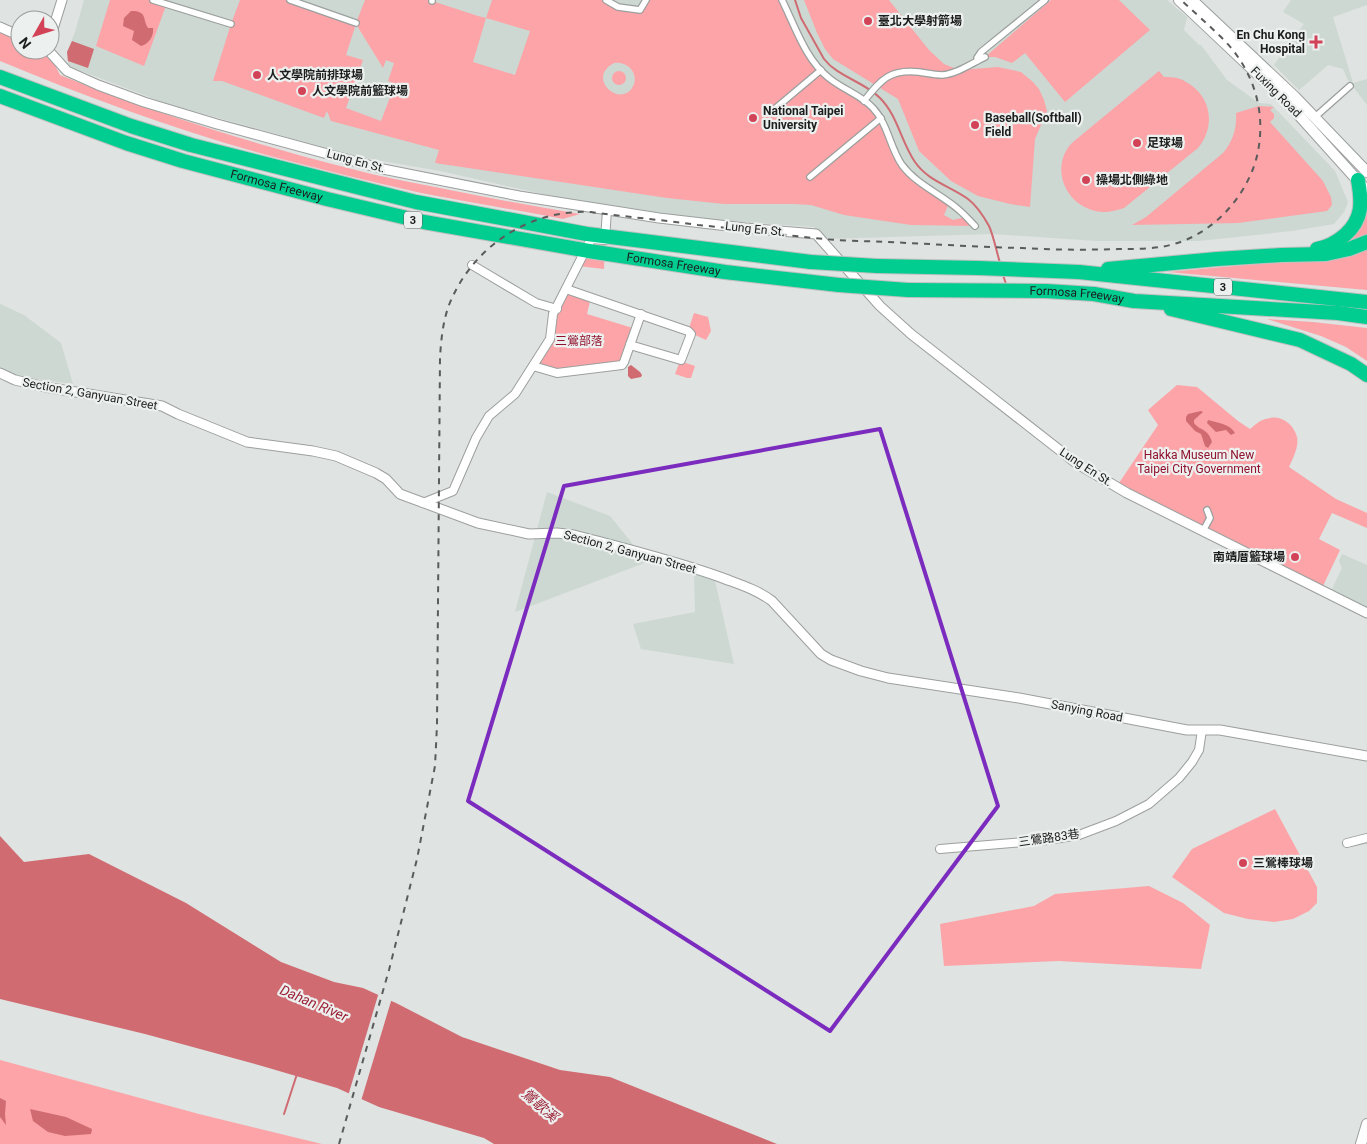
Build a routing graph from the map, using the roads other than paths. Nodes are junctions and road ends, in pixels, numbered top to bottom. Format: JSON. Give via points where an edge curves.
{"nodes":[{"id":1,"x":153,"y":0,"type":"edge"},
{"id":2,"x":290,"y":0,"type":"edge"},
{"id":3,"x":606,"y":0,"type":"edge"},
{"id":4,"x":646,"y":0,"type":"edge"},
{"id":5,"x":782,"y":0,"type":"edge"},
{"id":6,"x":1045,"y":0,"type":"edge"},
{"id":7,"x":1179,"y":0,"type":"edge"},
{"id":8,"x":1192,"y":0,"type":"edge"},
{"id":9,"x":356,"y":23,"type":"dead end"},
{"id":10,"x":230,"y":24,"type":"dead end"},
{"id":11,"x":57,"y":60,"type":"edge"},
{"id":12,"x":821,"y":70,"type":"junction"},
{"id":13,"x":0,"y":77,"type":"edge"},
{"id":14,"x":1350,"y":86,"type":"dead end"},
{"id":15,"x":0,"y":96,"type":"edge"},
{"id":16,"x":864,"y":101,"type":"junction"},
{"id":17,"x":771,"y":112,"type":"dead end"},
{"id":18,"x":1315,"y":117,"type":"junction"},
{"id":19,"x":881,"y":118,"type":"junction"},
{"id":20,"x":810,"y":177,"type":"dead end"},
{"id":21,"x":1364,"y":181,"type":"edge"},
{"id":22,"x":607,"y":210,"type":"junction"},
{"id":23,"x":975,"y":226,"type":"dead end"},
{"id":24,"x":606,"y":237,"type":"junction"},
{"id":25,"x":1367,"y":242,"type":"edge"},
{"id":26,"x":585,"y":251,"type":"junction"},
{"id":27,"x":1281,"y":255,"type":"junction"},
{"id":28,"x":472,"y":264,"type":"dead end"},
{"id":29,"x":1079,"y":272,"type":"junction"},
{"id":30,"x":566,"y":289,"type":"junction"},
{"id":31,"x":1134,"y":301,"type":"junction"},
{"id":32,"x":1367,"y":302,"type":"edge"},
{"id":33,"x":557,"y":309,"type":"junction"},
{"id":34,"x":641,"y":314,"type":"junction"},
{"id":35,"x":1367,"y":318,"type":"edge"},
{"id":36,"x":630,"y":345,"type":"junction"},
{"id":37,"x":533,"y":366,"type":"junction"},
{"id":38,"x":0,"y":373,"type":"edge"},
{"id":39,"x":1367,"y":375,"type":"edge"},
{"id":40,"x":423,"y":502,"type":"junction"},
{"id":41,"x":1207,"y":510,"type":"dead end"},
{"id":42,"x":1203,"y":531,"type":"junction"},
{"id":43,"x":1367,"y":612,"type":"edge"},
{"id":44,"x":814,"y":647,"type":"joint"},
{"id":45,"x":1202,"y":730,"type":"junction"},
{"id":46,"x":1367,"y":756,"type":"edge"},
{"id":47,"x":1367,"y":838,"type":"edge"},
{"id":48,"x":1347,"y":843,"type":"dead end"},
{"id":49,"x":940,"y":849,"type":"dead end"},
{"id":50,"x":1367,"y":1124,"type":"edge"},
{"id":51,"x":1361,"y":1144,"type":"edge"}],
"edges":[{"from":1,"to":10,"type":"street"},
{"from":2,"to":9,"type":"street"},
{"from":3,"to":4,"type":"street","via":[[640,10]]},
{"from":5,"to":12,"type":"street","via":[[807,51]]},
{"from":6,"to":16,"type":"street","via":[[977,58],[985,56],[959,70],[941,75],[893,74],[877,84]]},
{"from":7,"to":21,"type":"main road","name":"Fuxing Road","via":[[1287,102]]},
{"from":8,"to":18,"type":"main road","name":"Fuxing Road"},
{"from":11,"to":22,"type":"street","name":"Lung En St.","via":[[67,71],[98,85],[217,124],[383,169]]},
{"from":12,"to":16,"type":"street"},
{"from":12,"to":17,"type":"street"},
{"from":13,"to":24,"type":"highway","name":"Formosa Freeway","number":"3","via":[[131,126],[191,144],[416,202]]},
{"from":14,"to":18,"type":"street"},
{"from":15,"to":26,"type":"highway","name":"Formosa Freeway","number":"3","via":[[126,144],[212,169],[424,222]]},
{"from":16,"to":19,"type":"street"},
{"from":18,"to":21,"type":"main road","name":"Fuxing Road"},
{"from":19,"to":20,"type":"street"},
{"from":19,"to":23,"type":"street","via":[[902,164],[912,176],[960,210]]},
{"from":21,"to":27,"type":"highway","via":[[1359,216],[1353,228],[1326,247]]},
{"from":22,"to":24,"type":"street"},
{"from":22,"to":42,"type":"street","name":"Lung En St.","via":[[816,234],[880,306],[911,334],[1076,463]]},
{"from":24,"to":26,"type":"street","via":[[605,240],[591,239]]},
{"from":24,"to":29,"type":"highway","name":"Formosa Freeway","number":"3","bridge":true,"via":[[811,262]]},
{"from":25,"to":27,"type":"highway","via":[[1334,253]]},
{"from":26,"to":30,"type":"street"},
{"from":26,"to":31,"type":"highway","name":"Formosa Freeway","number":"3","bridge":true,"via":[[839,285],[908,290],[1046,291]]},
{"from":27,"to":29,"type":"highway"},
{"from":28,"to":33,"type":"street","via":[[536,303]]},
{"from":29,"to":32,"type":"highway","name":"Formosa Freeway","number":"3"},
{"from":30,"to":33,"type":"street"},
{"from":30,"to":34,"type":"street"},
{"from":31,"to":35,"type":"highway","name":"Formosa Freeway","number":"3","via":[[1338,313]]},
{"from":31,"to":39,"type":"highway","via":[[1300,340]]},
{"from":33,"to":37,"type":"street","via":[[553,314],[550,339]]},
{"from":34,"to":36,"type":"street"},
{"from":34,"to":36,"type":"street","via":[[691,334],[683,359]]},
{"from":36,"to":37,"type":"street","via":[[622,365],[557,373]]},
{"from":37,"to":40,"type":"street","via":[[515,394],[489,416],[454,491]]},
{"from":38,"to":40,"type":"street","name":"Section 2, Ganyuan Street","via":[[45,387],[162,406],[247,442],[336,456],[376,473],[400,494]]},
{"from":40,"to":44,"type":"street","name":"Section 2, Ganyuan Street","via":[[478,523],[529,534],[574,535],[689,566],[740,584],[772,602]]},
{"from":41,"to":42,"type":"street","via":[[1210,518]]},
{"from":42,"to":43,"type":"street","name":"Lung En St."},
{"from":44,"to":45,"type":"street","name":"Sanying Road","via":[[831,660],[888,678]]},
{"from":45,"to":46,"type":"street","name":"Sanying Road","via":[[1220,730]]},
{"from":45,"to":49,"type":"street","name":"三鶯路83巷","via":[[1199,750],[1179,778],[1149,804],[1116,821],[1079,835],[1048,840]]},
{"from":47,"to":48,"type":"street"},
{"from":50,"to":51,"type":"main road"}]}
